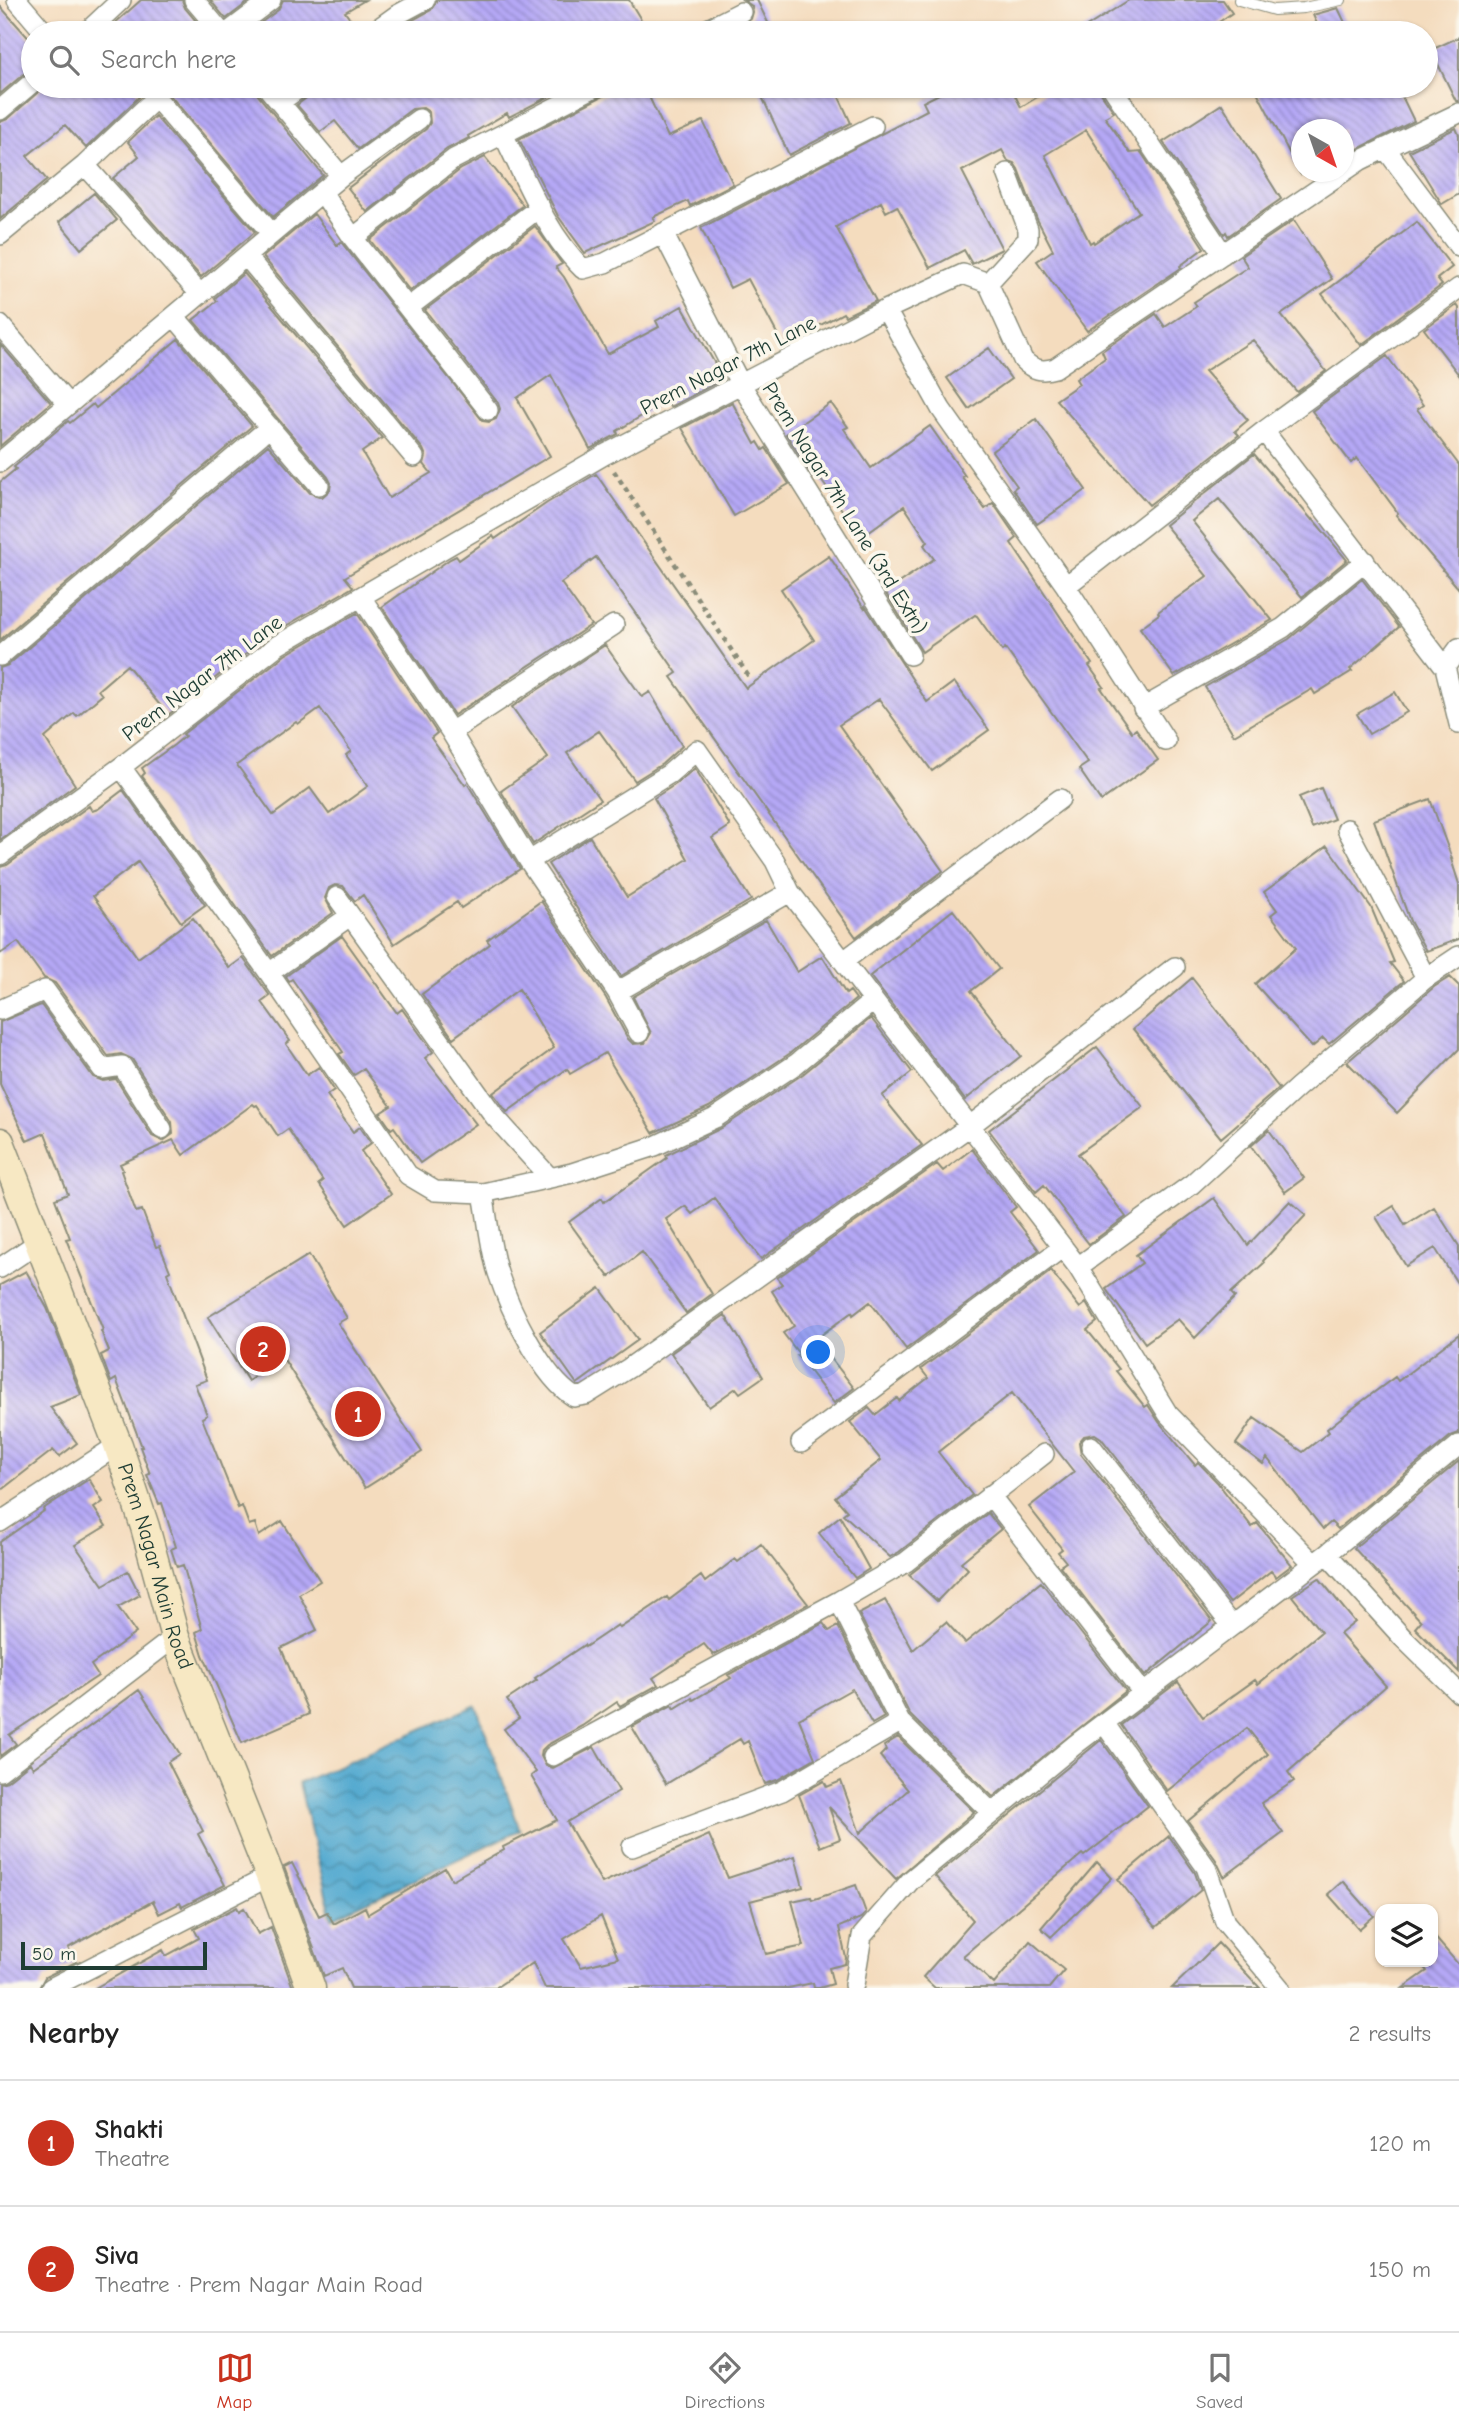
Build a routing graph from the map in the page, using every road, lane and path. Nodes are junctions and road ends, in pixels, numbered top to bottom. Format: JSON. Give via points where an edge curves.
{"nodes":[{"id":1,"x":18,"y":0,"type":"edge"},
{"id":2,"x":121,"y":0,"type":"edge"},
{"id":3,"x":194,"y":0,"type":"edge"},
{"id":4,"x":271,"y":0,"type":"edge"},
{"id":5,"x":425,"y":0,"type":"edge"},
{"id":6,"x":1239,"y":0,"type":"edge"},
{"id":7,"x":1341,"y":0,"type":"edge"},
{"id":8,"x":741,"y":12,"type":"dead end"},
{"id":9,"x":35,"y":21,"type":"edge"},
{"id":10,"x":102,"y":21,"type":"edge"},
{"id":11,"x":213,"y":21,"type":"edge"},
{"id":12,"x":241,"y":21,"type":"edge"},
{"id":13,"x":389,"y":21,"type":"edge"},
{"id":14,"x":723,"y":21,"type":"edge"},
{"id":15,"x":21,"y":92,"type":"edge"},
{"id":16,"x":146,"y":98,"type":"edge"},
{"id":17,"x":156,"y":98,"type":"edge"},
{"id":18,"x":276,"y":98,"type":"edge"},
{"id":19,"x":286,"y":98,"type":"edge"},
{"id":20,"x":574,"y":98,"type":"edge"},
{"id":21,"x":1119,"y":98,"type":"edge"},
{"id":22,"x":280,"y":103,"type":"junction"},
{"id":23,"x":0,"y":110,"type":"edge"},
{"id":24,"x":1459,"y":113,"type":"edge"},
{"id":25,"x":419,"y":120,"type":"dead end"},
{"id":26,"x":873,"y":126,"type":"dead end"},
{"id":27,"x":503,"y":134,"type":"junction"},
{"id":28,"x":1385,"y":148,"type":"junction"},
{"id":29,"x":85,"y":165,"type":"junction"},
{"id":30,"x":1007,"y":173,"type":"dead end"},
{"id":31,"x":341,"y":176,"type":"junction"},
{"id":32,"x":322,"y":192,"type":"junction"},
{"id":33,"x":540,"y":207,"type":"junction"},
{"id":34,"x":663,"y":233,"type":"junction"},
{"id":35,"x":272,"y":234,"type":"junction"},
{"id":36,"x":0,"y":235,"type":"edge"},
{"id":37,"x":353,"y":238,"type":"junction"},
{"id":38,"x":1459,"y":247,"type":"edge"},
{"id":39,"x":1223,"y":254,"type":"junction"},
{"id":40,"x":246,"y":256,"type":"junction"},
{"id":41,"x":988,"y":283,"type":"junction"},
{"id":42,"x":1459,"y":288,"type":"edge"},
{"id":43,"x":200,"y":294,"type":"junction"},
{"id":44,"x":409,"y":307,"type":"junction"},
{"id":45,"x":886,"y":310,"type":"junction"},
{"id":46,"x":174,"y":316,"type":"junction"},
{"id":47,"x":0,"y":325,"type":"edge"},
{"id":48,"x":741,"y":385,"type":"junction"},
{"id":49,"x":68,"y":404,"type":"junction"},
{"id":50,"x":488,"y":410,"type":"dead end"},
{"id":51,"x":270,"y":427,"type":"junction"},
{"id":52,"x":1264,"y":431,"type":"junction"},
{"id":53,"x":604,"y":455,"type":"junction"},
{"id":54,"x":414,"y":457,"type":"dead end"},
{"id":55,"x":0,"y":460,"type":"edge"},
{"id":56,"x":319,"y":485,"type":"dead end"},
{"id":57,"x":1365,"y":561,"type":"junction"},
{"id":58,"x":1066,"y":586,"type":"junction"},
{"id":59,"x":361,"y":597,"type":"junction"},
{"id":60,"x":614,"y":625,"type":"dead end"},
{"id":61,"x":1459,"y":648,"type":"edge"},
{"id":62,"x":910,"y":655,"type":"dead end"},
{"id":63,"x":0,"y":656,"type":"edge"},
{"id":64,"x":1445,"y":667,"type":"junction"},
{"id":65,"x":751,"y":680,"type":"dead end"},
{"id":66,"x":1143,"y":708,"type":"junction"},
{"id":67,"x":1459,"y":724,"type":"edge"},
{"id":68,"x":451,"y":732,"type":"junction"},
{"id":69,"x":1166,"y":741,"type":"dead end"},
{"id":70,"x":121,"y":767,"type":"junction"},
{"id":71,"x":1060,"y":799,"type":"dead end"},
{"id":72,"x":1347,"y":829,"type":"dead end"},
{"id":73,"x":0,"y":855,"type":"edge"},
{"id":74,"x":529,"y":861,"type":"junction"},
{"id":75,"x":790,"y":892,"type":"junction"},
{"id":76,"x":337,"y":897,"type":"dead end"},
{"id":77,"x":350,"y":916,"type":"junction"},
{"id":78,"x":1459,"y":956,"type":"edge"},
{"id":79,"x":845,"y":960,"type":"junction"},
{"id":80,"x":1175,"y":967,"type":"dead end"},
{"id":81,"x":269,"y":973,"type":"junction"},
{"id":82,"x":1426,"y":978,"type":"junction"},
{"id":83,"x":617,"y":992,"type":"junction"},
{"id":84,"x":873,"y":1001,"type":"junction"},
{"id":85,"x":0,"y":1010,"type":"edge"},
{"id":86,"x":639,"y":1033,"type":"dead end"},
{"id":87,"x":971,"y":1126,"type":"junction"},
{"id":88,"x":162,"y":1129,"type":"dead end"},
{"id":89,"x":0,"y":1142,"type":"edge"},
{"id":90,"x":550,"y":1178,"type":"junction"},
{"id":91,"x":483,"y":1193,"type":"junction"},
{"id":92,"x":39,"y":1242,"type":"junction"},
{"id":93,"x":1063,"y":1247,"type":"junction"},
{"id":94,"x":1078,"y":1267,"type":"junction"},
{"id":95,"x":0,"y":1268,"type":"edge"},
{"id":96,"x":802,"y":1443,"type":"dead end"},
{"id":97,"x":118,"y":1445,"type":"junction"},
{"id":98,"x":1459,"y":1445,"type":"edge"},
{"id":99,"x":1091,"y":1446,"type":"dead end"},
{"id":100,"x":1044,"y":1454,"type":"dead end"},
{"id":101,"x":990,"y":1495,"type":"junction"},
{"id":102,"x":0,"y":1522,"type":"edge"},
{"id":103,"x":1320,"y":1559,"type":"junction"},
{"id":104,"x":839,"y":1601,"type":"junction"},
{"id":105,"x":1231,"y":1626,"type":"junction"},
{"id":106,"x":175,"y":1637,"type":"junction"},
{"id":107,"x":1143,"y":1693,"type":"junction"},
{"id":108,"x":1459,"y":1693,"type":"edge"},
{"id":109,"x":900,"y":1723,"type":"junction"},
{"id":110,"x":1104,"y":1723,"type":"junction"},
{"id":111,"x":553,"y":1756,"type":"dead end"},
{"id":112,"x":0,"y":1771,"type":"edge"},
{"id":113,"x":992,"y":1813,"type":"junction"},
{"id":114,"x":632,"y":1846,"type":"dead end"},
{"id":115,"x":270,"y":1876,"type":"junction"},
{"id":116,"x":853,"y":1987,"type":"edge"},
{"id":117,"x":51,"y":1988,"type":"edge"},
{"id":118,"x":311,"y":1988,"type":"edge"},
{"id":119,"x":1280,"y":1988,"type":"edge"}],
"edges":[{"from":1,"to":9,"type":"street"},
{"from":2,"to":10,"type":"street"},
{"from":3,"to":11,"type":"street"},
{"from":4,"to":12,"type":"street"},
{"from":5,"to":13,"type":"street"},
{"from":6,"to":7,"type":"lane","via":[[1274,10]]},
{"from":8,"to":14,"type":"street"},
{"from":15,"to":23,"type":"street"},
{"from":16,"to":29,"type":"street"},
{"from":17,"to":35,"type":"street"},
{"from":18,"to":22,"type":"street"},
{"from":19,"to":22,"type":"street"},
{"from":20,"to":27,"type":"street"},
{"from":21,"to":39,"type":"street"},
{"from":22,"to":31,"type":"street"},
{"from":24,"to":28,"type":"street"},
{"from":25,"to":31,"type":"street"},
{"from":26,"to":34,"type":"street"},
{"from":27,"to":33,"type":"street"},
{"from":27,"to":37,"type":"street","via":[[454,159]]},
{"from":28,"to":38,"type":"street"},
{"from":28,"to":39,"type":"street","via":[[1360,160]]},
{"from":29,"to":36,"type":"street"},
{"from":29,"to":43,"type":"street"},
{"from":30,"to":41,"type":"street","via":[[1028,239]]},
{"from":31,"to":32,"type":"street"},
{"from":32,"to":35,"type":"street"},
{"from":32,"to":37,"type":"street"},
{"from":33,"to":34,"type":"street","via":[[569,256],[583,269],[605,263]]},
{"from":33,"to":44,"type":"street"},
{"from":34,"to":48,"type":"street","name":"Prem Nagar 7th Lane (3rd Extn)"},
{"from":35,"to":40,"type":"street"},
{"from":37,"to":44,"type":"street"},
{"from":39,"to":41,"type":"street","via":[[1043,372],[1023,360]]},
{"from":40,"to":43,"type":"street"},
{"from":40,"to":54,"type":"street"},
{"from":41,"to":45,"type":"street","name":"Prem Nagar 7th Lane","via":[[963,274]]},
{"from":42,"to":52,"type":"street"},
{"from":43,"to":46,"type":"street"},
{"from":44,"to":50,"type":"street"},
{"from":45,"to":48,"type":"street","name":"Prem Nagar 7th Lane"},
{"from":45,"to":58,"type":"street","via":[[942,409]]},
{"from":46,"to":49,"type":"street"},
{"from":46,"to":51,"type":"street"},
{"from":47,"to":49,"type":"street"},
{"from":48,"to":53,"type":"street","name":"Prem Nagar 7th Lane"},
{"from":48,"to":62,"type":"street","name":"Prem Nagar 7th Lane (3rd Extn)"},
{"from":49,"to":55,"type":"street"},
{"from":51,"to":56,"type":"street"},
{"from":51,"to":63,"type":"street"},
{"from":52,"to":57,"type":"street"},
{"from":52,"to":58,"type":"street"},
{"from":53,"to":59,"type":"street","name":"Prem Nagar 7th Lane"},
{"from":53,"to":65,"type":"path"},
{"from":57,"to":64,"type":"street"},
{"from":57,"to":66,"type":"street","via":[[1283,628]]},
{"from":58,"to":66,"type":"street"},
{"from":59,"to":68,"type":"street"},
{"from":59,"to":70,"type":"street","name":"Prem Nagar 7th Lane","via":[[278,645]]},
{"from":60,"to":68,"type":"street"},
{"from":61,"to":64,"type":"street"},
{"from":64,"to":67,"type":"street"},
{"from":66,"to":69,"type":"street"},
{"from":68,"to":74,"type":"street"},
{"from":70,"to":73,"type":"street","name":"Prem Nagar 7th Lane"},
{"from":70,"to":81,"type":"street"},
{"from":71,"to":79,"type":"street"},
{"from":72,"to":82,"type":"street"},
{"from":74,"to":75,"type":"street","via":[[669,774],[697,750],[775,861]]},
{"from":74,"to":83,"type":"street"},
{"from":75,"to":79,"type":"street"},
{"from":75,"to":83,"type":"street"},
{"from":76,"to":77,"type":"street"},
{"from":77,"to":81,"type":"street"},
{"from":77,"to":90,"type":"street","via":[[495,1117]]},
{"from":78,"to":82,"type":"street"},
{"from":79,"to":84,"type":"street"},
{"from":80,"to":87,"type":"street"},
{"from":81,"to":91,"type":"street","via":[[408,1175],[435,1191]]},
{"from":82,"to":94,"type":"street","via":[[1192,1184]]},
{"from":83,"to":86,"type":"street"},
{"from":84,"to":87,"type":"street"},
{"from":84,"to":90,"type":"street","via":[[796,1064],[715,1118],[655,1146]]},
{"from":85,"to":88,"type":"street","via":[[45,990],[102,1069],[122,1066]]},
{"from":87,"to":91,"type":"street","via":[[629,1368],[586,1395],[574,1397],[561,1389],[545,1367],[514,1313],[497,1271]]},
{"from":87,"to":93,"type":"street"},
{"from":89,"to":92,"type":"street","name":"Prem Nagar Main Road"},
{"from":90,"to":91,"type":"street"},
{"from":92,"to":95,"type":"street"},
{"from":92,"to":97,"type":"street","name":"Prem Nagar Main Road"},
{"from":93,"to":94,"type":"street"},
{"from":93,"to":96,"type":"street"},
{"from":94,"to":103,"type":"street","via":[[1168,1414]]},
{"from":97,"to":102,"type":"street"},
{"from":97,"to":106,"type":"street","name":"Prem Nagar Main Road"},
{"from":98,"to":103,"type":"street"},
{"from":99,"to":105,"type":"street"},
{"from":100,"to":101,"type":"street"},
{"from":101,"to":104,"type":"street","via":[[906,1562]]},
{"from":101,"to":107,"type":"street"},
{"from":103,"to":105,"type":"street"},
{"from":103,"to":108,"type":"street"},
{"from":104,"to":109,"type":"street"},
{"from":104,"to":111,"type":"street"},
{"from":105,"to":107,"type":"street"},
{"from":106,"to":112,"type":"street"},
{"from":106,"to":115,"type":"street","name":"Prem Nagar Main Road"},
{"from":107,"to":110,"type":"street"},
{"from":109,"to":113,"type":"street"},
{"from":109,"to":114,"type":"street","via":[[782,1791]]},
{"from":110,"to":113,"type":"street"},
{"from":110,"to":119,"type":"street","via":[[1206,1867],[1225,1922]]},
{"from":113,"to":116,"type":"street","via":[[911,1880],[862,1936]]},
{"from":115,"to":117,"type":"street"},
{"from":115,"to":118,"type":"street","name":"Prem Nagar Main Road"}]}
